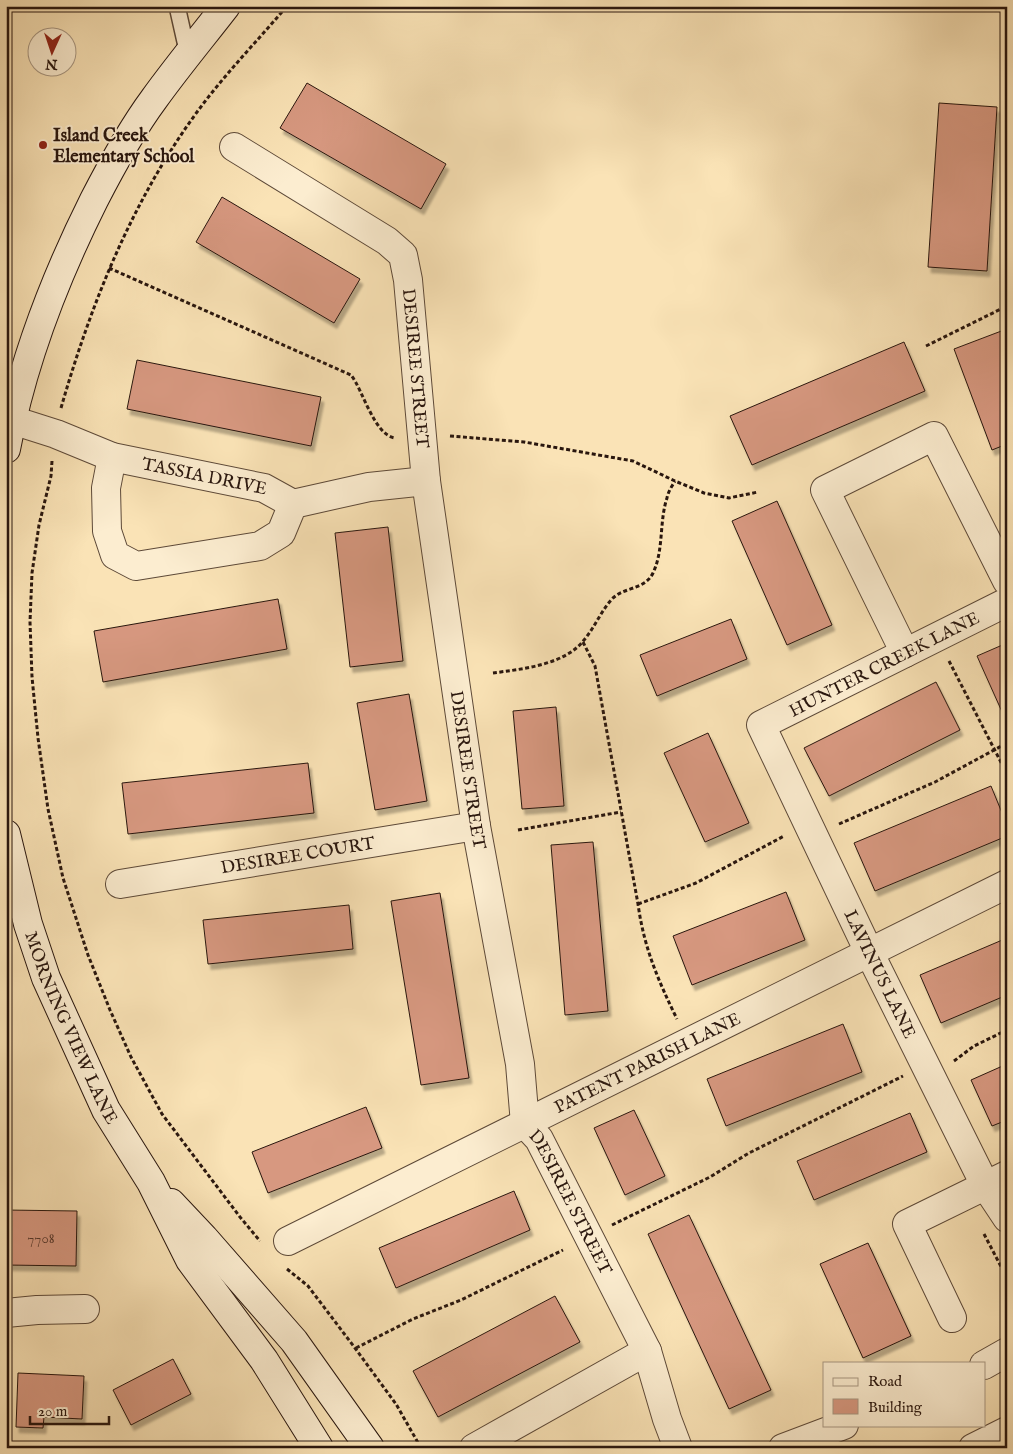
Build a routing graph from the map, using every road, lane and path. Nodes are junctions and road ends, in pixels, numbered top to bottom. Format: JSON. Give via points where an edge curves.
{"nodes":[{"id":1,"x":177,"y":6,"type":"edge"},
{"id":2,"x":226,"y":6,"type":"edge"},
{"id":3,"x":287,"y":6,"type":"edge"},
{"id":4,"x":188,"y":55,"type":"junction"},
{"id":5,"x":234,"y":147,"type":"dead end"},
{"id":6,"x":109,"y":268,"type":"junction"},
{"id":7,"x":1007,"y":306,"type":"edge"},
{"id":8,"x":926,"y":346,"type":"dead end"},
{"id":9,"x":8,"y":419,"type":"edge"},
{"id":10,"x":56,"y":434,"type":"junction"},
{"id":11,"x":442,"y":435,"type":"dead end"},
{"id":12,"x":401,"y":438,"type":"dead end"},
{"id":13,"x":6,"y":449,"type":"edge"},
{"id":14,"x":112,"y":457,"type":"junction"},
{"id":15,"x":426,"y":481,"type":"junction"},
{"id":16,"x":675,"y":481,"type":"junction"},
{"id":17,"x":758,"y":492,"type":"dead end"},
{"id":18,"x":293,"y":504,"type":"junction"},
{"id":19,"x":1007,"y":580,"type":"edge"},
{"id":20,"x":1007,"y":602,"type":"edge"},
{"id":21,"x":936,"y":637,"type":"junction"},
{"id":22,"x":583,"y":642,"type":"junction"},
{"id":23,"x":905,"y":653,"type":"junction"},
{"id":24,"x":493,"y":673,"type":"dead end"},
{"id":25,"x":761,"y":725,"type":"joint"},
{"id":26,"x":1007,"y":743,"type":"edge"},
{"id":27,"x":995,"y":749,"type":"junction"},
{"id":28,"x":1007,"y":774,"type":"edge"},
{"id":29,"x":621,"y":812,"type":"junction"},
{"id":30,"x":836,"y":825,"type":"dead end"},
{"id":31,"x":476,"y":826,"type":"junction"},
{"id":32,"x":518,"y":830,"type":"dead end"},
{"id":33,"x":6,"y":834,"type":"edge"},
{"id":34,"x":786,"y":834,"type":"dead end"},
{"id":35,"x":120,"y":884,"type":"dead end"},
{"id":36,"x":1007,"y":884,"type":"edge"},
{"id":37,"x":638,"y":904,"type":"junction"},
{"id":38,"x":869,"y":952,"type":"junction"},
{"id":39,"x":679,"y":1025,"type":"dead end"},
{"id":40,"x":1007,"y":1030,"type":"edge"},
{"id":41,"x":947,"y":1066,"type":"dead end"},
{"id":42,"x":905,"y":1075,"type":"dead end"},
{"id":43,"x":525,"y":1124,"type":"junction"},
{"id":44,"x":996,"y":1180,"type":"edge"},
{"id":45,"x":151,"y":1182,"type":"junction"},
{"id":46,"x":1007,"y":1218,"type":"edge"},
{"id":47,"x":615,"y":1224,"type":"dead end"},
{"id":48,"x":983,"y":1234,"type":"dead end"},
{"id":49,"x":277,"y":1244,"type":"joint"},
{"id":50,"x":563,"y":1250,"type":"dead end"},
{"id":51,"x":286,"y":1268,"type":"dead end"},
{"id":52,"x":1007,"y":1278,"type":"edge"},
{"id":53,"x":85,"y":1309,"type":"dead end"},
{"id":54,"x":6,"y":1313,"type":"edge"},
{"id":55,"x":952,"y":1318,"type":"dead end"},
{"id":56,"x":355,"y":1348,"type":"junction"},
{"id":57,"x":647,"y":1351,"type":"junction"},
{"id":58,"x":1007,"y":1352,"type":"edge"},
{"id":59,"x":986,"y":1364,"type":"edge"},
{"id":60,"x":841,"y":1426,"type":"edge"},
{"id":61,"x":1007,"y":1431,"type":"edge"},
{"id":62,"x":319,"y":1448,"type":"edge"},
{"id":63,"x":370,"y":1448,"type":"edge"},
{"id":64,"x":420,"y":1448,"type":"edge"},
{"id":65,"x":474,"y":1448,"type":"edge"},
{"id":66,"x":678,"y":1448,"type":"edge"},
{"id":67,"x":782,"y":1448,"type":"edge"},
{"id":68,"x":973,"y":1448,"type":"edge"}],
"edges":[{"from":1,"to":4,"type":"lane"},
{"from":2,"to":4,"type":"street"},
{"from":3,"to":6,"type":"path","via":[[203,103],[168,154]]},
{"from":4,"to":9,"type":"street","via":[[153,100],[117,156],[76,236],[39,327]]},
{"from":5,"to":15,"type":"street","name":"DESIREE STREET","via":[[387,241],[403,255]]},
{"from":6,"to":10,"type":"path","via":[[75,361]]},
{"from":6,"to":12,"type":"path","via":[[352,375],[382,430],[392,438]]},
{"from":7,"to":8,"type":"path"},
{"from":9,"to":10,"type":"street","name":"TASSIA DRIVE"},
{"from":9,"to":13,"type":"street"},
{"from":10,"to":14,"type":"street","name":"TASSIA DRIVE"},
{"from":10,"to":49,"type":"path","via":[[32,573],[30,622],[38,738],[48,809],[63,878],[110,1010],[162,1114],[240,1217]]},
{"from":11,"to":16,"type":"path","via":[[524,442],[633,461]]},
{"from":14,"to":18,"type":"street","name":"TASSIA DRIVE","via":[[264,488]]},
{"from":14,"to":18,"type":"street","via":[[106,488],[107,531],[115,555],[136,566],[260,546],[281,533]]},
{"from":15,"to":18,"type":"street","via":[[369,487]]},
{"from":15,"to":31,"type":"street","name":"DESIREE STREET"},
{"from":16,"to":17,"type":"path","via":[[704,493],[730,498]]},
{"from":16,"to":22,"type":"path","via":[[666,498],[653,573],[647,582],[613,598]]},
{"from":19,"to":23,"type":"street","via":[[934,436],[825,490]]},
{"from":20,"to":21,"type":"street","name":"HUNTER CREEK LANE"},
{"from":21,"to":23,"type":"street","name":"HUNTER CREEK LANE"},
{"from":21,"to":27,"type":"path"},
{"from":22,"to":24,"type":"path","via":[[552,661],[531,668]]},
{"from":22,"to":29,"type":"path","via":[[595,666]]},
{"from":23,"to":25,"type":"street","name":"HUNTER CREEK LANE"},
{"from":25,"to":38,"type":"street","name":"LAVINUS LANE"},
{"from":26,"to":27,"type":"path"},
{"from":27,"to":28,"type":"path"},
{"from":27,"to":30,"type":"path","via":[[935,782]]},
{"from":29,"to":32,"type":"path"},
{"from":29,"to":37,"type":"path"},
{"from":31,"to":35,"type":"street","name":"DESIREE COURT"},
{"from":31,"to":43,"type":"street","name":"DESIREE STREET","via":[[520,1064]]},
{"from":33,"to":45,"type":"street","name":"MORNING VIEW LANE","via":[[28,924],[46,978],[106,1110]]},
{"from":34,"to":37,"type":"path","via":[[696,883]]},
{"from":36,"to":38,"type":"street","name":"PATENT PARISH LANE"},
{"from":37,"to":39,"type":"path","via":[[641,929],[654,971]]},
{"from":38,"to":43,"type":"street","name":"PATENT PARISH LANE"},
{"from":38,"to":44,"type":"street","name":"LAVINUS LANE"},
{"from":40,"to":41,"type":"path","via":[[974,1046]]},
{"from":42,"to":47,"type":"path"},
{"from":43,"to":49,"type":"street","name":"PATENT PARISH LANE"},
{"from":43,"to":57,"type":"street","name":"DESIREE STREET","via":[[539,1138]]},
{"from":44,"to":46,"type":"street","name":"LAVINUS LANE"},
{"from":44,"to":55,"type":"street","via":[[907,1224]]},
{"from":45,"to":62,"type":"street","name":"MORNING VIEW LANE","via":[[190,1260],[264,1360]]},
{"from":45,"to":63,"type":"street","name":"MORNING VIEW LANE","via":[[294,1341]]},
{"from":48,"to":52,"type":"path"},
{"from":50,"to":56,"type":"path"},
{"from":51,"to":56,"type":"path","via":[[308,1286]]},
{"from":53,"to":54,"type":"street"},
{"from":56,"to":64,"type":"path","via":[[396,1404]]},
{"from":57,"to":65,"type":"street"},
{"from":57,"to":66,"type":"street","name":"DESIREE STREET"},
{"from":58,"to":59,"type":"street"},
{"from":60,"to":67,"type":"street"},
{"from":61,"to":68,"type":"street"}]}
